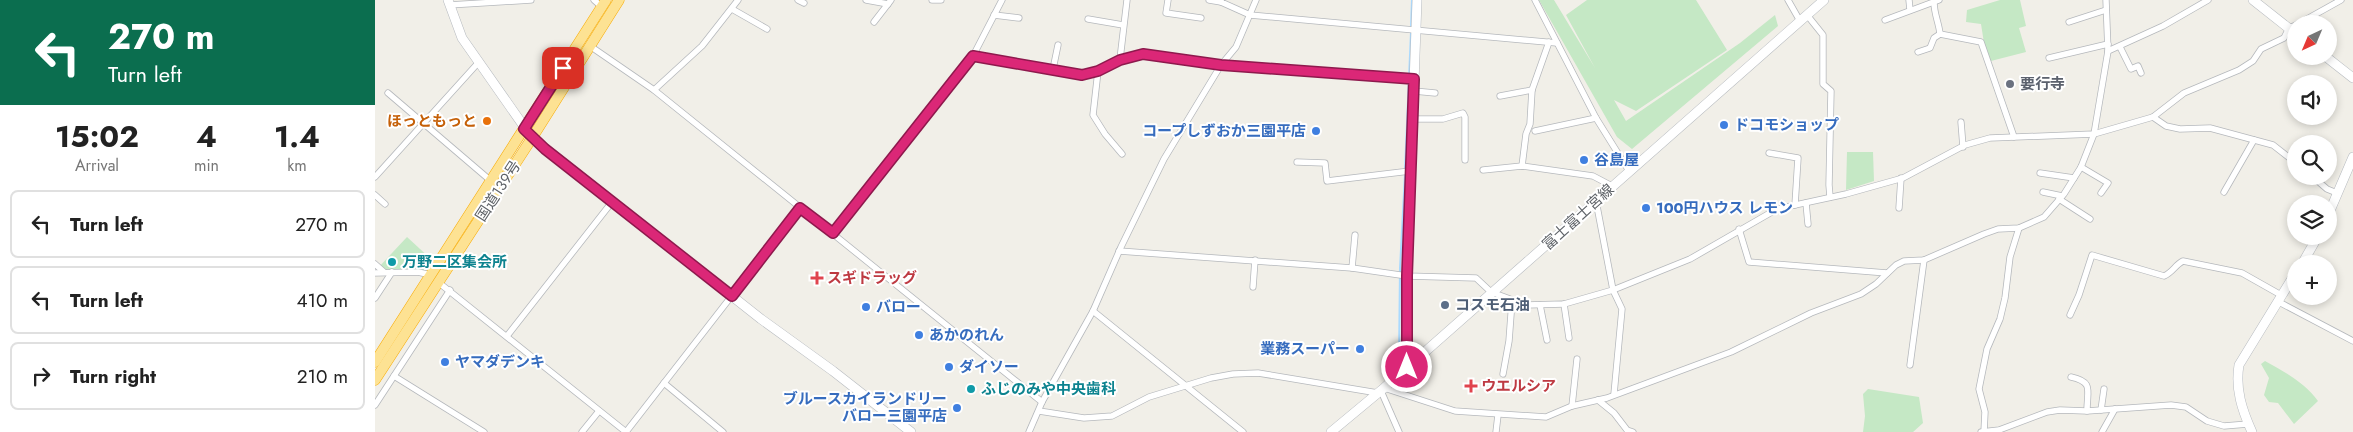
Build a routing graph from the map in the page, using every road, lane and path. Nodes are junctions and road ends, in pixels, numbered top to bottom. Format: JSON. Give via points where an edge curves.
{"nodes":[{"id":1,"x":531,"y":0,"type":"edge"},
{"id":2,"x":619,"y":0,"type":"edge"},
{"id":3,"x":738,"y":0,"type":"edge"},
{"id":4,"x":866,"y":0,"type":"edge"},
{"id":5,"x":932,"y":0,"type":"edge"},
{"id":6,"x":941,"y":0,"type":"edge"},
{"id":7,"x":1002,"y":0,"type":"edge"},
{"id":8,"x":1127,"y":0,"type":"edge"},
{"id":9,"x":1168,"y":0,"type":"edge"},
{"id":10,"x":1209,"y":0,"type":"edge"},
{"id":11,"x":1256,"y":0,"type":"edge"},
{"id":12,"x":1417,"y":0,"type":"edge"},
{"id":13,"x":1535,"y":0,"type":"edge"},
{"id":14,"x":1788,"y":0,"type":"edge"},
{"id":15,"x":1823,"y":0,"type":"edge"},
{"id":16,"x":1909,"y":0,"type":"edge"},
{"id":17,"x":2106,"y":0,"type":"edge"},
{"id":18,"x":2208,"y":0,"type":"edge"},
{"id":19,"x":2253,"y":0,"type":"edge"},
{"id":20,"x":2341,"y":0,"type":"edge"},
{"id":21,"x":486,"y":1,"type":"edge"},
{"id":22,"x":1221,"y":1,"type":"edge"},
{"id":23,"x":1937,"y":1,"type":"edge"},
{"id":24,"x":448,"y":2,"type":"edge"},
{"id":25,"x":601,"y":2,"type":"edge"},
{"id":26,"x":889,"y":2,"type":"edge"},
{"id":27,"x":732,"y":9,"type":"junction"},
{"id":28,"x":1910,"y":10,"type":"junction"},
{"id":29,"x":2107,"y":10,"type":"junction"},
{"id":30,"x":994,"y":15,"type":"junction"},
{"id":31,"x":1250,"y":15,"type":"junction"},
{"id":32,"x":2316,"y":15,"type":"edge"},
{"id":33,"x":1019,"y":18,"type":"dead end"},
{"id":34,"x":1201,"y":18,"type":"dead end"},
{"id":35,"x":1803,"y":18,"type":"junction"},
{"id":36,"x":1088,"y":19,"type":"dead end"},
{"id":37,"x":1885,"y":20,"type":"dead end"},
{"id":38,"x":874,"y":22,"type":"dead end"},
{"id":39,"x":2069,"y":22,"type":"dead end"},
{"id":40,"x":2287,"y":23,"type":"edge"},
{"id":41,"x":1123,"y":25,"type":"junction"},
{"id":42,"x":767,"y":29,"type":"dead end"},
{"id":43,"x":1413,"y":31,"type":"junction"},
{"id":44,"x":1940,"y":34,"type":"junction"},
{"id":45,"x":2287,"y":35,"type":"edge"},
{"id":46,"x":1549,"y":42,"type":"junction"},
{"id":47,"x":1557,"y":43,"type":"junction"},
{"id":48,"x":1057,"y":45,"type":"dead end"},
{"id":49,"x":590,"y":46,"type":"junction"},
{"id":50,"x":2120,"y":47,"type":"junction"},
{"id":51,"x":2108,"y":48,"type":"junction"},
{"id":52,"x":1918,"y":52,"type":"dead end"},
{"id":53,"x":973,"y":56,"type":"junction"},
{"id":54,"x":2049,"y":58,"type":"dead end"},
{"id":55,"x":1120,"y":60,"type":"junction"},
{"id":56,"x":479,"y":64,"type":"junction"},
{"id":57,"x":1221,"y":65,"type":"junction"},
{"id":58,"x":2336,"y":65,"type":"edge"},
{"id":59,"x":1053,"y":69,"type":"junction"},
{"id":60,"x":1098,"y":71,"type":"junction"},
{"id":61,"x":2141,"y":73,"type":"dead end"},
{"id":62,"x":2353,"y":78,"type":"edge"},
{"id":63,"x":1411,"y":79,"type":"junction"},
{"id":64,"x":654,"y":90,"type":"junction"},
{"id":65,"x":1532,"y":90,"type":"junction"},
{"id":66,"x":1414,"y":91,"type":"junction"},
{"id":67,"x":389,"y":93,"type":"dead end"},
{"id":68,"x":1435,"y":93,"type":"dead end"},
{"id":69,"x":1500,"y":96,"type":"dead end"},
{"id":70,"x":2153,"y":117,"type":"junction"},
{"id":71,"x":1596,"y":118,"type":"junction"},
{"id":72,"x":1412,"y":119,"type":"junction"},
{"id":73,"x":1961,"y":122,"type":"dead end"},
{"id":74,"x":424,"y":125,"type":"junction"},
{"id":75,"x":524,"y":129,"type":"junction"},
{"id":76,"x":1535,"y":131,"type":"dead end"},
{"id":77,"x":2094,"y":134,"type":"junction"},
{"id":78,"x":2014,"y":137,"type":"junction"},
{"id":79,"x":532,"y":138,"type":"junction"},
{"id":80,"x":2254,"y":140,"type":"junction"},
{"id":81,"x":1963,"y":147,"type":"junction"},
{"id":82,"x":1769,"y":153,"type":"dead end"},
{"id":83,"x":1122,"y":154,"type":"dead end"},
{"id":84,"x":2287,"y":156,"type":"edge"},
{"id":85,"x":2353,"y":157,"type":"edge"},
{"id":86,"x":1465,"y":160,"type":"dead end"},
{"id":87,"x":1297,"y":162,"type":"dead end"},
{"id":88,"x":1522,"y":166,"type":"junction"},
{"id":89,"x":2081,"y":167,"type":"junction"},
{"id":90,"x":1483,"y":170,"type":"dead end"},
{"id":91,"x":1629,"y":171,"type":"junction"},
{"id":92,"x":1406,"y":172,"type":"junction"},
{"id":93,"x":2040,"y":173,"type":"dead end"},
{"id":94,"x":2349,"y":177,"type":"edge"},
{"id":95,"x":375,"y":178,"type":"edge"},
{"id":96,"x":1901,"y":178,"type":"junction"},
{"id":97,"x":2074,"y":178,"type":"junction"},
{"id":98,"x":491,"y":181,"type":"junction"},
{"id":99,"x":2322,"y":185,"type":"edge"},
{"id":100,"x":1612,"y":186,"type":"junction"},
{"id":101,"x":2043,"y":192,"type":"dead end"},
{"id":102,"x":2223,"y":192,"type":"dead end"},
{"id":103,"x":2101,"y":193,"type":"dead end"},
{"id":104,"x":2337,"y":193,"type":"joint"},
{"id":105,"x":375,"y":194,"type":"edge"},
{"id":106,"x":1830,"y":197,"type":"junction"},
{"id":107,"x":2060,"y":197,"type":"junction"},
{"id":108,"x":1596,"y":201,"type":"junction"},
{"id":109,"x":612,"y":202,"type":"junction"},
{"id":110,"x":1806,"y":202,"type":"junction"},
{"id":111,"x":385,"y":204,"type":"dead end"},
{"id":112,"x":1795,"y":205,"type":"junction"},
{"id":113,"x":800,"y":208,"type":"junction"},
{"id":114,"x":1899,"y":208,"type":"dead end"},
{"id":115,"x":2090,"y":219,"type":"dead end"},
{"id":116,"x":1808,"y":224,"type":"dead end"},
{"id":117,"x":2019,"y":228,"type":"junction"},
{"id":118,"x":1739,"y":230,"type":"junction"},
{"id":119,"x":833,"y":233,"type":"junction"},
{"id":120,"x":1355,"y":236,"type":"dead end"},
{"id":121,"x":1119,"y":251,"type":"junction"},
{"id":122,"x":1255,"y":260,"type":"junction"},
{"id":123,"x":1924,"y":260,"type":"junction"},
{"id":124,"x":375,"y":264,"type":"edge"},
{"id":125,"x":1352,"y":268,"type":"junction"},
{"id":126,"x":375,"y":272,"type":"edge"},
{"id":127,"x":383,"y":272,"type":"junction"},
{"id":128,"x":392,"y":272,"type":"junction"},
{"id":129,"x":1887,"y":273,"type":"junction"},
{"id":130,"x":1405,"y":276,"type":"junction"},
{"id":131,"x":434,"y":278,"type":"junction"},
{"id":132,"x":2287,"y":286,"type":"edge"},
{"id":133,"x":1253,"y":288,"type":"dead end"},
{"id":134,"x":451,"y":290,"type":"junction"},
{"id":135,"x":1613,"y":290,"type":"junction"},
{"id":136,"x":1491,"y":292,"type":"junction"},
{"id":137,"x":732,"y":296,"type":"junction"},
{"id":138,"x":375,"y":298,"type":"edge"},
{"id":139,"x":2279,"y":298,"type":"junction"},
{"id":140,"x":1512,"y":301,"type":"junction"},
{"id":141,"x":1564,"y":304,"type":"junction"},
{"id":142,"x":1540,"y":305,"type":"junction"},
{"id":143,"x":1093,"y":311,"type":"junction"},
{"id":144,"x":2070,"y":314,"type":"dead end"},
{"id":145,"x":507,"y":336,"type":"junction"},
{"id":146,"x":1569,"y":338,"type":"dead end"},
{"id":147,"x":1547,"y":340,"type":"dead end"},
{"id":148,"x":2353,"y":341,"type":"edge"},
{"id":149,"x":399,"y":343,"type":"junction"},
{"id":150,"x":411,"y":350,"type":"junction"},
{"id":151,"x":1577,"y":359,"type":"dead end"},
{"id":152,"x":375,"y":362,"type":"edge"},
{"id":153,"x":1910,"y":365,"type":"dead end"},
{"id":154,"x":1407,"y":367,"type":"junction"},
{"id":155,"x":1503,"y":374,"type":"dead end"},
{"id":156,"x":394,"y":376,"type":"junction"},
{"id":157,"x":2071,"y":377,"type":"dead end"},
{"id":158,"x":375,"y":380,"type":"edge"},
{"id":159,"x":664,"y":383,"type":"junction"},
{"id":160,"x":1188,"y":385,"type":"junction"},
{"id":161,"x":2104,"y":389,"type":"dead end"},
{"id":162,"x":1381,"y":391,"type":"junction"},
{"id":163,"x":1614,"y":394,"type":"junction"},
{"id":164,"x":1598,"y":400,"type":"junction"},
{"id":165,"x":1042,"y":402,"type":"junction"},
{"id":166,"x":375,"y":405,"type":"edge"},
{"id":167,"x":1573,"y":406,"type":"junction"},
{"id":168,"x":2115,"y":409,"type":"junction"},
{"id":169,"x":2101,"y":410,"type":"junction"},
{"id":170,"x":599,"y":411,"type":"junction"},
{"id":171,"x":1039,"y":411,"type":"junction"},
{"id":172,"x":2087,"y":411,"type":"junction"},
{"id":173,"x":1498,"y":415,"type":"junction"},
{"id":174,"x":2224,"y":426,"type":"junction"},
{"id":175,"x":2250,"y":428,"type":"edge"},
{"id":176,"x":1629,"y":431,"type":"edge"},
{"id":177,"x":1999,"y":431,"type":"edge"},
{"id":178,"x":484,"y":432,"type":"edge"},
{"id":179,"x":582,"y":432,"type":"edge"},
{"id":180,"x":723,"y":432,"type":"edge"},
{"id":181,"x":911,"y":432,"type":"edge"},
{"id":182,"x":1029,"y":432,"type":"edge"},
{"id":183,"x":1243,"y":432,"type":"edge"},
{"id":184,"x":1331,"y":432,"type":"edge"},
{"id":185,"x":1399,"y":432,"type":"edge"},
{"id":186,"x":1496,"y":432,"type":"edge"},
{"id":187,"x":1983,"y":432,"type":"edge"},
{"id":188,"x":2102,"y":432,"type":"edge"},
{"id":189,"x":2220,"y":432,"type":"edge"}],
"edges":[{"from":1,"to":21,"type":"street"},
{"from":2,"to":49,"type":"highway","name":"国道139号"},
{"from":3,"to":27,"type":"street"},
{"from":4,"to":26,"type":"street"},
{"from":5,"to":6,"type":"street"},
{"from":7,"to":30,"type":"street"},
{"from":8,"to":41,"type":"street"},
{"from":9,"to":34,"type":"street","via":[[1166,14]]},
{"from":10,"to":22,"type":"street"},
{"from":11,"to":31,"type":"street"},
{"from":12,"to":43,"type":"street"},
{"from":13,"to":47,"type":"street"},
{"from":14,"to":35,"type":"street"},
{"from":15,"to":35,"type":"street","name":"富士富士宮線"},
{"from":16,"to":28,"type":"street"},
{"from":17,"to":29,"type":"street"},
{"from":18,"to":50,"type":"street"},
{"from":19,"to":40,"type":"street"},
{"from":20,"to":32,"type":"street"},
{"from":21,"to":24,"type":"street"},
{"from":22,"to":31,"type":"street"},
{"from":23,"to":28,"type":"street"},
{"from":23,"to":44,"type":"street","via":[[1934,13]]},
{"from":24,"to":56,"type":"street","via":[[462,38]]},
{"from":25,"to":75,"type":"highway","name":"国道139号"},
{"from":26,"to":38,"type":"street"},
{"from":27,"to":42,"type":"street"},
{"from":27,"to":64,"type":"street","via":[[702,46]]},
{"from":28,"to":37,"type":"street"},
{"from":29,"to":39,"type":"street"},
{"from":29,"to":51,"type":"street"},
{"from":30,"to":33,"type":"street"},
{"from":30,"to":53,"type":"street"},
{"from":31,"to":43,"type":"street"},
{"from":31,"to":57,"type":"street","via":[[1236,47]]},
{"from":35,"to":91,"type":"street","name":"富士富士宮線"},
{"from":35,"to":106,"type":"street","via":[[1823,35],[1823,84],[1831,91]]},
{"from":36,"to":41,"type":"street"},
{"from":41,"to":55,"type":"street"},
{"from":43,"to":46,"type":"street"},
{"from":43,"to":63,"type":"street"},
{"from":44,"to":52,"type":"street","via":[[1930,48]]},
{"from":44,"to":78,"type":"street","via":[[1981,42]]},
{"from":45,"to":70,"type":"street","via":[[2261,49],[2253,61],[2239,70],[2183,93]]},
{"from":46,"to":47,"type":"street"},
{"from":46,"to":65,"type":"street"},
{"from":47,"to":71,"type":"street"},
{"from":48,"to":59,"type":"street"},
{"from":49,"to":64,"type":"street"},
{"from":49,"to":79,"type":"highway","name":"国道139号"},
{"from":50,"to":51,"type":"street"},
{"from":50,"to":61,"type":"street","via":[[2131,69],[2138,66]]},
{"from":51,"to":54,"type":"street"},
{"from":51,"to":77,"type":"street"},
{"from":53,"to":59,"type":"street"},
{"from":53,"to":119,"type":"street"},
{"from":55,"to":57,"type":"street","via":[[1143,54]]},
{"from":55,"to":60,"type":"street"},
{"from":56,"to":74,"type":"street"},
{"from":56,"to":75,"type":"street"},
{"from":57,"to":63,"type":"street"},
{"from":57,"to":121,"type":"street","via":[[1164,159]]},
{"from":58,"to":62,"type":"street"},
{"from":59,"to":60,"type":"street","via":[[1082,75]]},
{"from":60,"to":83,"type":"street","via":[[1093,115]]},
{"from":63,"to":66,"type":"street"},
{"from":64,"to":113,"type":"street"},
{"from":65,"to":69,"type":"street"},
{"from":65,"to":88,"type":"street"},
{"from":66,"to":68,"type":"street"},
{"from":66,"to":72,"type":"street"},
{"from":67,"to":74,"type":"street"},
{"from":70,"to":77,"type":"street"},
{"from":70,"to":80,"type":"street","via":[[2166,126],[2210,128]]},
{"from":71,"to":76,"type":"street"},
{"from":71,"to":91,"type":"street"},
{"from":72,"to":86,"type":"street","via":[[1443,120],[1463,114]]},
{"from":72,"to":92,"type":"street"},
{"from":73,"to":81,"type":"street"},
{"from":74,"to":95,"type":"street"},
{"from":74,"to":98,"type":"street"},
{"from":75,"to":79,"type":"street"},
{"from":75,"to":98,"type":"highway","name":"国道139号"},
{"from":77,"to":78,"type":"street"},
{"from":77,"to":89,"type":"street"},
{"from":78,"to":81,"type":"street","via":[[1989,138]]},
{"from":79,"to":109,"type":"street"},
{"from":79,"to":131,"type":"highway","name":"国道139号"},
{"from":80,"to":84,"type":"street","via":[[2273,145]]},
{"from":80,"to":102,"type":"street"},
{"from":81,"to":96,"type":"street"},
{"from":82,"to":112,"type":"street","via":[[1798,158]]},
{"from":85,"to":94,"type":"street"},
{"from":87,"to":92,"type":"street","via":[[1325,163],[1327,181]]},
{"from":88,"to":90,"type":"street"},
{"from":88,"to":100,"type":"street","via":[[1593,176]]},
{"from":89,"to":97,"type":"street"},
{"from":89,"to":103,"type":"street","via":[[2108,183]]},
{"from":91,"to":100,"type":"street","name":"富士富士宮線"},
{"from":92,"to":130,"type":"street"},
{"from":93,"to":97,"type":"street"},
{"from":94,"to":104,"type":"street"},
{"from":96,"to":106,"type":"street"},
{"from":96,"to":114,"type":"street"},
{"from":97,"to":107,"type":"street"},
{"from":98,"to":131,"type":"highway","name":"国道139号"},
{"from":99,"to":104,"type":"street"},
{"from":100,"to":108,"type":"street","name":"富士富士宮線"},
{"from":101,"to":107,"type":"street"},
{"from":105,"to":111,"type":"street"},
{"from":106,"to":110,"type":"street"},
{"from":107,"to":115,"type":"street"},
{"from":107,"to":117,"type":"street","via":[[2044,217]]},
{"from":108,"to":135,"type":"street"},
{"from":108,"to":136,"type":"street","name":"富士富士宮線"},
{"from":109,"to":137,"type":"street"},
{"from":109,"to":145,"type":"street"},
{"from":110,"to":112,"type":"street"},
{"from":110,"to":116,"type":"street"},
{"from":112,"to":118,"type":"street","via":[[1777,209]]},
{"from":113,"to":119,"type":"street"},
{"from":113,"to":137,"type":"street"},
{"from":117,"to":123,"type":"street","via":[[1998,229]]},
{"from":117,"to":187,"type":"street","via":[[2010,257],[2000,319],[1987,349],[1979,389],[1985,412]]},
{"from":118,"to":129,"type":"street","via":[[1749,262]]},
{"from":118,"to":135,"type":"street","via":[[1690,259]]},
{"from":119,"to":165,"type":"street"},
{"from":120,"to":125,"type":"street"},
{"from":121,"to":122,"type":"street"},
{"from":121,"to":143,"type":"street"},
{"from":122,"to":125,"type":"street"},
{"from":122,"to":133,"type":"street"},
{"from":123,"to":129,"type":"street","via":[[1904,261]]},
{"from":123,"to":153,"type":"street"},
{"from":124,"to":127,"type":"street"},
{"from":125,"to":130,"type":"street"},
{"from":126,"to":127,"type":"street"},
{"from":127,"to":128,"type":"street"},
{"from":128,"to":131,"type":"street"},
{"from":128,"to":138,"type":"street"},
{"from":129,"to":163,"type":"street","via":[[1861,294],[1811,313],[1731,352]]},
{"from":130,"to":136,"type":"street","via":[[1476,278]]},
{"from":130,"to":154,"type":"street"},
{"from":131,"to":134,"type":"street"},
{"from":131,"to":149,"type":"highway","name":"国道139号"},
{"from":131,"to":152,"type":"highway","name":"国道139号"},
{"from":132,"to":139,"type":"street"},
{"from":134,"to":145,"type":"street"},
{"from":134,"to":150,"type":"street"},
{"from":135,"to":141,"type":"street"},
{"from":135,"to":163,"type":"street","via":[[1622,309],[1623,321]]},
{"from":136,"to":140,"type":"street"},
{"from":136,"to":154,"type":"street","name":"富士富士宮線"},
{"from":137,"to":159,"type":"street"},
{"from":137,"to":181,"type":"street"},
{"from":139,"to":144,"type":"street","via":[[2242,273],[2183,261],[2164,276],[2092,255]]},
{"from":139,"to":148,"type":"street"},
{"from":139,"to":175,"type":"street","via":[[2239,365],[2236,380]]},
{"from":140,"to":142,"type":"street"},
{"from":140,"to":155,"type":"street"},
{"from":141,"to":142,"type":"street"},
{"from":141,"to":146,"type":"street"},
{"from":142,"to":147,"type":"street"},
{"from":143,"to":160,"type":"street"},
{"from":143,"to":165,"type":"street"},
{"from":145,"to":170,"type":"street"},
{"from":149,"to":150,"type":"street"},
{"from":149,"to":158,"type":"highway","name":"国道139号"},
{"from":150,"to":156,"type":"street"},
{"from":151,"to":167,"type":"street"},
{"from":154,"to":162,"type":"street","name":"富士富士宮線"},
{"from":156,"to":166,"type":"street"},
{"from":156,"to":178,"type":"street"},
{"from":157,"to":172,"type":"street","via":[[2087,384]]},
{"from":159,"to":170,"type":"street","via":[[626,432]]},
{"from":159,"to":180,"type":"street"},
{"from":160,"to":162,"type":"street","via":[[1218,377],[1258,373]]},
{"from":160,"to":171,"type":"street","via":[[1149,396],[1112,416],[1097,418]]},
{"from":160,"to":183,"type":"street"},
{"from":161,"to":169,"type":"street"},
{"from":162,"to":173,"type":"street","via":[[1455,411]]},
{"from":162,"to":184,"type":"street","name":"富士富士宮線"},
{"from":162,"to":185,"type":"street"},
{"from":163,"to":164,"type":"street"},
{"from":164,"to":167,"type":"street"},
{"from":164,"to":176,"type":"street"},
{"from":165,"to":171,"type":"street"},
{"from":167,"to":173,"type":"street","via":[[1546,416]]},
{"from":168,"to":169,"type":"street"},
{"from":168,"to":174,"type":"street","via":[[2185,407],[2207,422]]},
{"from":168,"to":188,"type":"street"},
{"from":169,"to":172,"type":"street"},
{"from":170,"to":179,"type":"street"},
{"from":171,"to":182,"type":"street"},
{"from":172,"to":177,"type":"street","via":[[2047,412]]},
{"from":173,"to":186,"type":"street"},
{"from":174,"to":175,"type":"street"},
{"from":174,"to":189,"type":"street"},
{"from":177,"to":187,"type":"street"}]}
